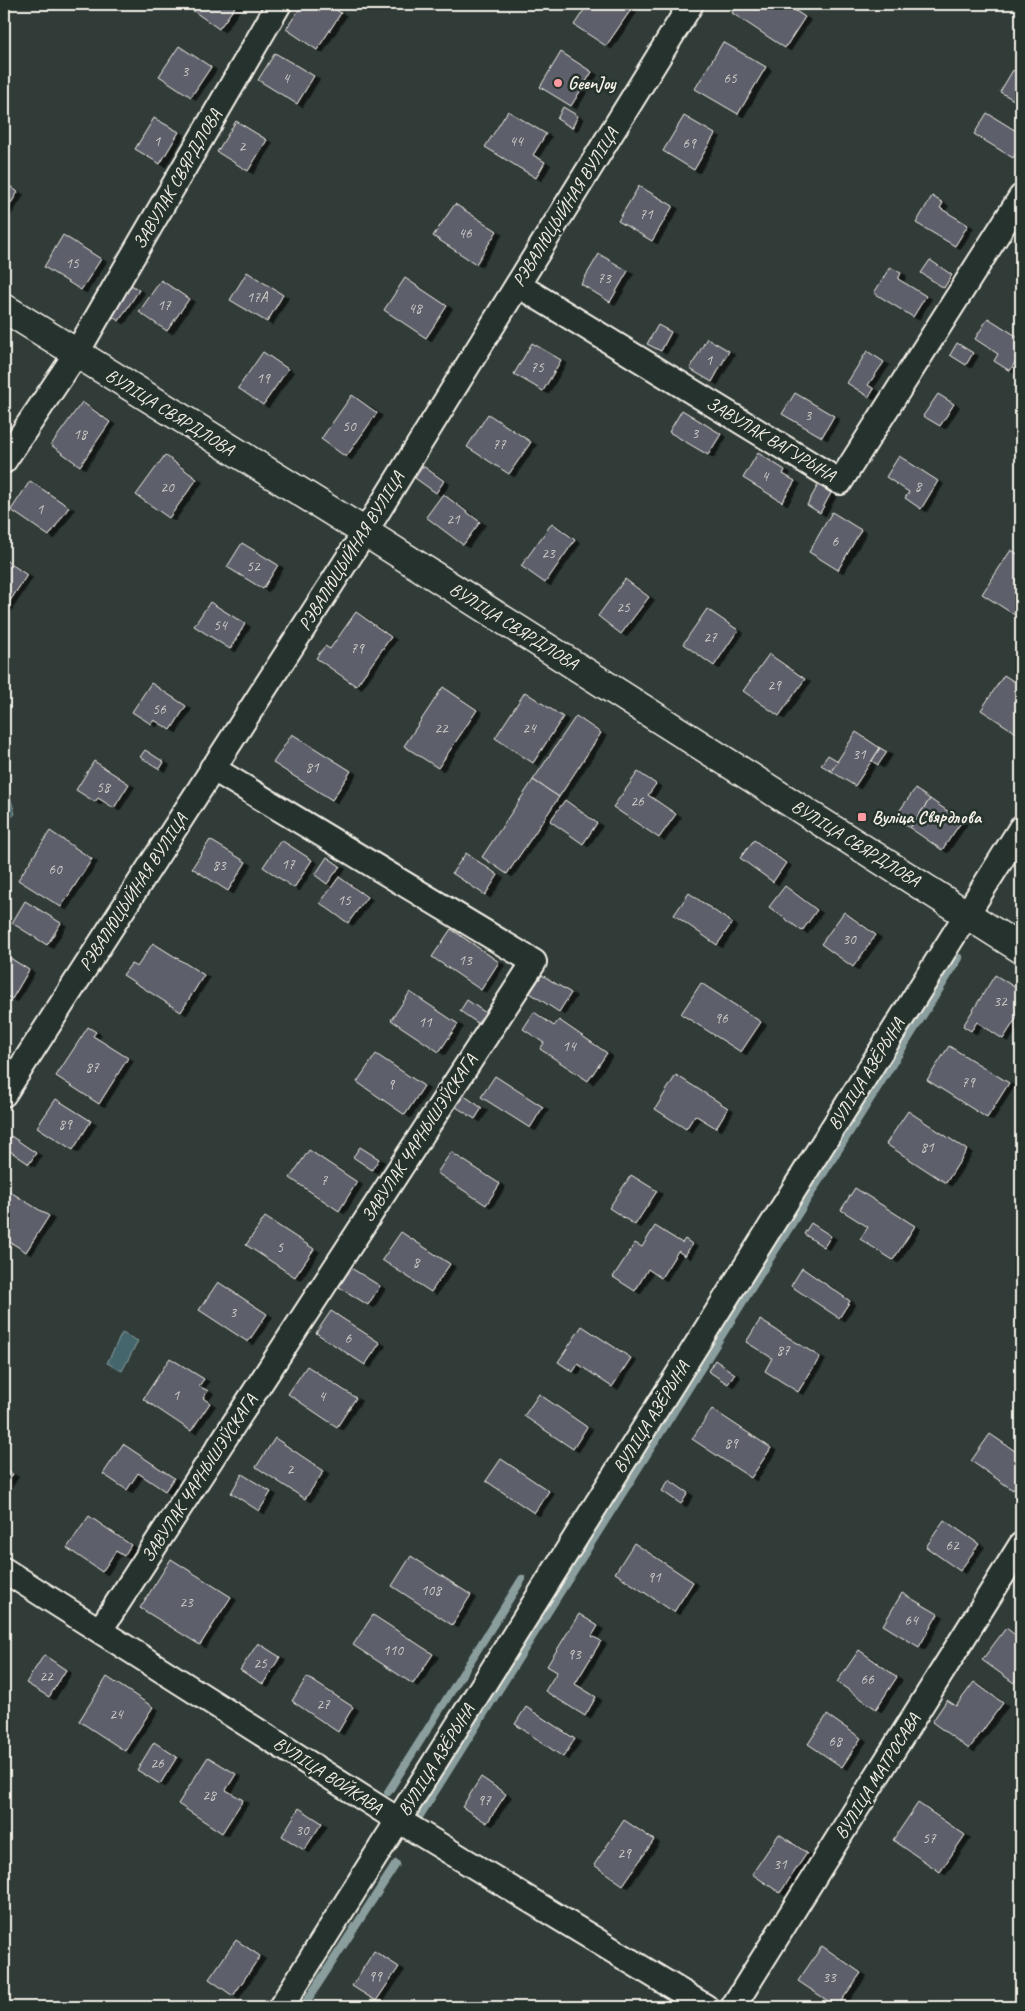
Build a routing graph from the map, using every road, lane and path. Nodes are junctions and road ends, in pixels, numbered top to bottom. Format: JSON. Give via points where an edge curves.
{"nodes":[{"id":1,"x":278,"y":4,"type":"edge"},
{"id":2,"x":691,"y":4,"type":"edge"},
{"id":3,"x":1021,"y":197,"type":"edge"},
{"id":4,"x":518,"y":285,"type":"junction"},
{"id":5,"x":4,"y":308,"type":"edge"},
{"id":6,"x":76,"y":354,"type":"junction"},
{"id":7,"x":4,"y":461,"type":"edge"},
{"id":8,"x":365,"y":532,"type":"junction"},
{"id":9,"x":212,"y":768,"type":"junction"},
{"id":10,"x":1021,"y":828,"type":"edge"},
{"id":11,"x":967,"y":914,"type":"junction"},
{"id":12,"x":1021,"y":949,"type":"edge"},
{"id":13,"x":4,"y":1094,"type":"edge"},
{"id":14,"x":1021,"y":1545,"type":"edge"},
{"id":15,"x":4,"y":1570,"type":"edge"},
{"id":16,"x":100,"y":1630,"type":"junction"},
{"id":17,"x":398,"y":1820,"type":"junction"},
{"id":18,"x":281,"y":2007,"type":"edge"},
{"id":19,"x":706,"y":2007,"type":"edge"},
{"id":20,"x":733,"y":2007,"type":"edge"}],
"edges":[{"from":1,"to":6,"type":"street","name":"ЗАВУЛАК СВЯРДЛОВА"},
{"from":2,"to":4,"type":"street","name":"РЭВАЛЮЦЫЙНАЯ ВУЛІЦА"},
{"from":3,"to":4,"type":"street","name":"ЗАВУЛАК ВАГУРЫНА","via":[[840,482]]},
{"from":4,"to":8,"type":"street","name":"РЭВАЛЮЦЫЙНАЯ ВУЛІЦА"},
{"from":5,"to":6,"type":"main road","name":"ВУЛІЦА СВЯРДЛОВА"},
{"from":6,"to":7,"type":"street","name":"ЗАВУЛАК СВЯРДЛОВА"},
{"from":6,"to":8,"type":"main road","name":"ВУЛІЦА СВЯРДЛОВА"},
{"from":8,"to":9,"type":"street","name":"РЭВАЛЮЦЫЙНАЯ ВУЛІЦА"},
{"from":8,"to":11,"type":"main road","name":"ВУЛІЦА СВЯРДЛОВА"},
{"from":9,"to":13,"type":"street","name":"РЭВАЛЮЦЫЙНАЯ ВУЛІЦА"},
{"from":9,"to":16,"type":"street","name":"ЗАВУЛАК ЧАРНЫШЭЎСКАГА","via":[[534,962]]},
{"from":10,"to":11,"type":"street","name":"ВУЛІЦА АЗЁРЫНА"},
{"from":11,"to":12,"type":"main road","name":"ВУЛІЦА СВЯРДЛОВА"},
{"from":11,"to":17,"type":"street","name":"ВУЛІЦА АЗЁРЫНА"},
{"from":14,"to":20,"type":"street","name":"ВУЛІЦА МАТРОСАВА"},
{"from":15,"to":16,"type":"street","name":"ВУЛІЦА ВОЙКАВА"},
{"from":16,"to":17,"type":"street","name":"ВУЛІЦА ВОЙКАВА"},
{"from":17,"to":18,"type":"street","name":"ВУЛІЦА АЗЁРЫНА"},
{"from":17,"to":19,"type":"street","name":"ВУЛІЦА ВОЙКАВА"}]}
